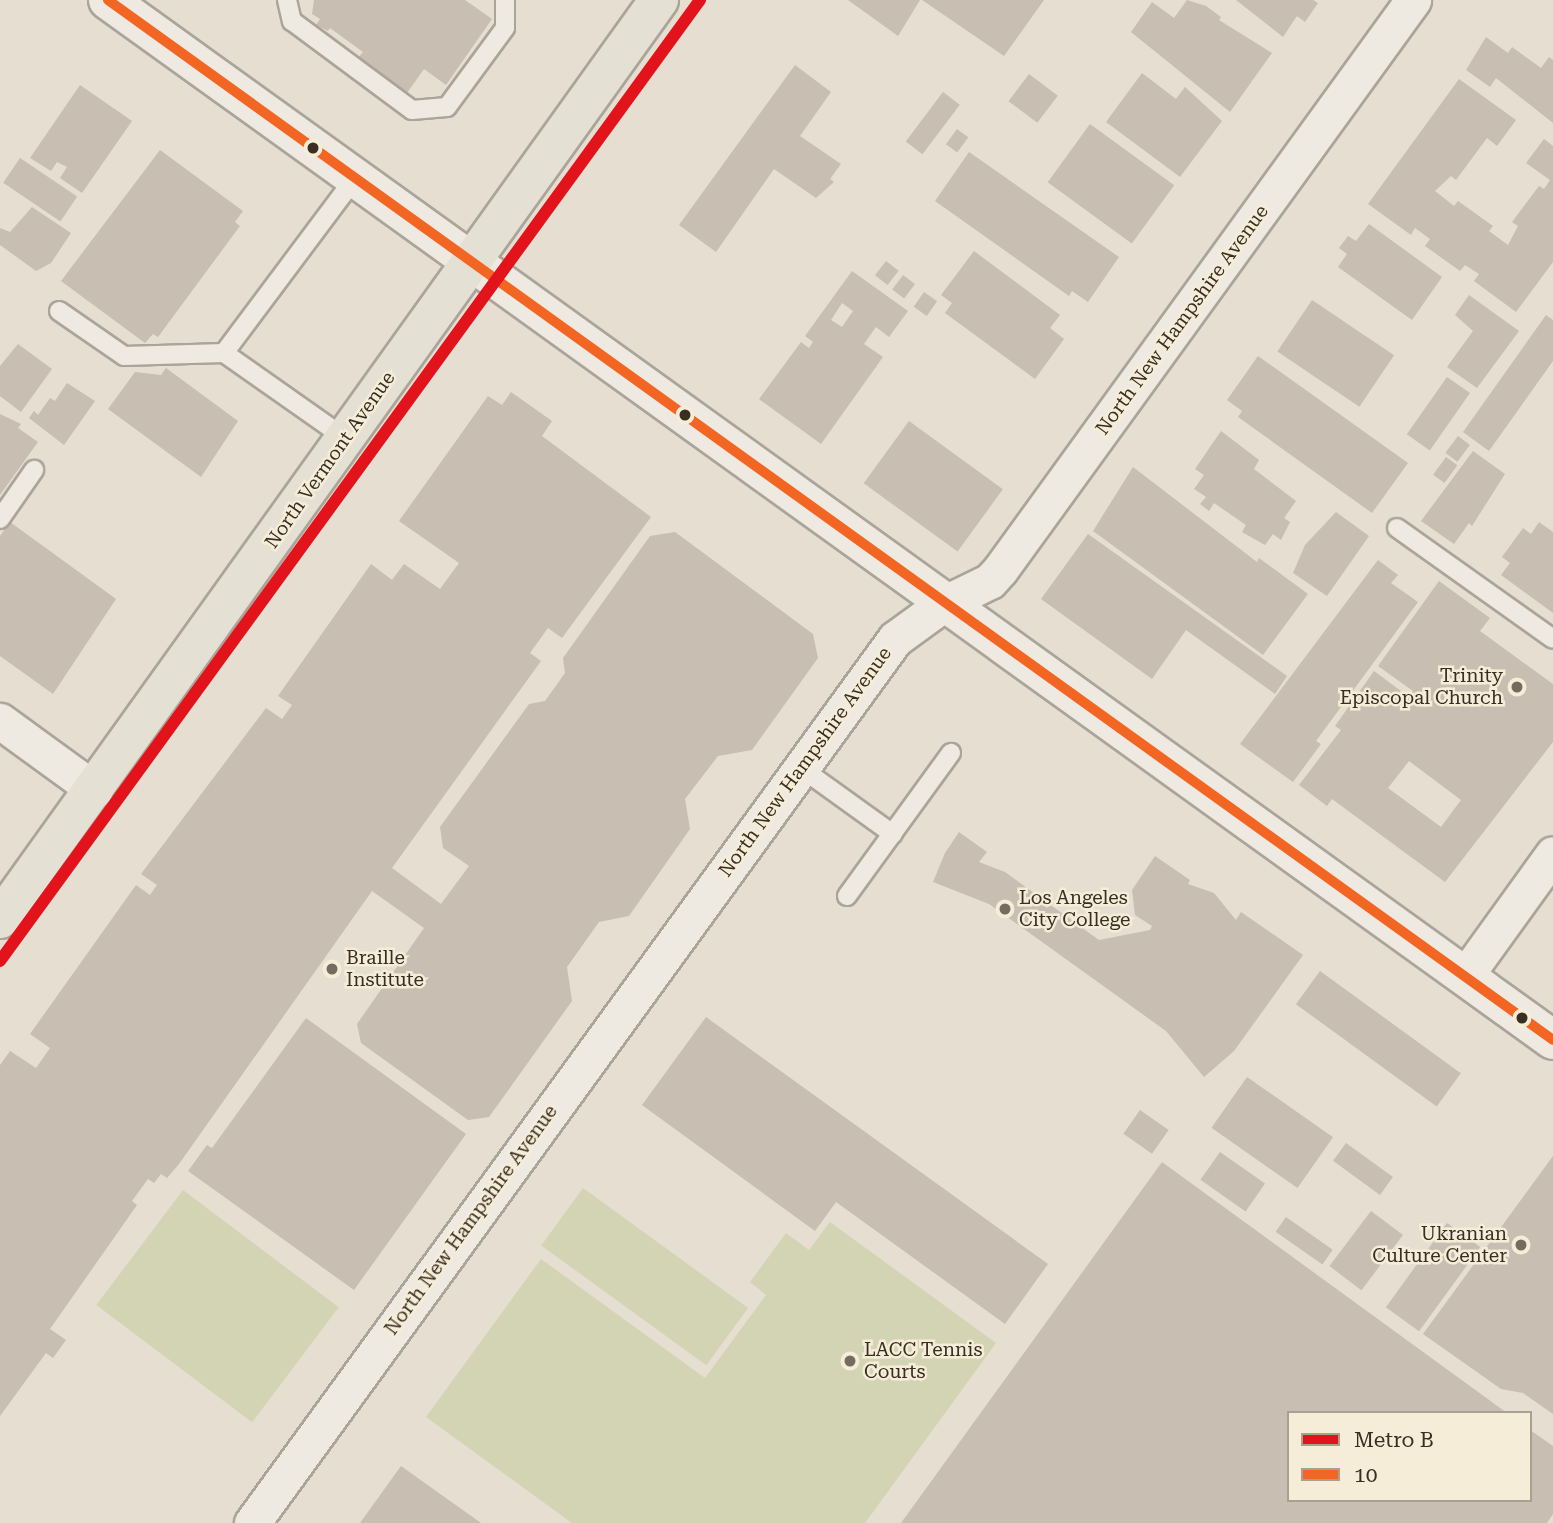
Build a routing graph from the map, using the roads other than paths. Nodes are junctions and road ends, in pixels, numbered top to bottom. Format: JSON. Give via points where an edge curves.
{"nodes":[{"id":1,"x":108,"y":0,"type":"edge"},
{"id":2,"x":287,"y":0,"type":"edge"},
{"id":3,"x":505,"y":0,"type":"edge"},
{"id":4,"x":659,"y":0,"type":"edge"},
{"id":5,"x":1413,"y":0,"type":"edge"},
{"id":6,"x":355,"y":179,"type":"junction"},
{"id":7,"x":470,"y":261,"type":"junction"},
{"id":8,"x":60,"y":311,"type":"dead end"},
{"id":9,"x":224,"y":353,"type":"junction"},
{"id":10,"x":345,"y":438,"type":"junction"},
{"id":11,"x":34,"y":470,"type":"dead end"},
{"id":12,"x":0,"y":519,"type":"edge"},
{"id":13,"x":1397,"y":528,"type":"dead end"},
{"id":14,"x":943,"y":604,"type":"junction"},
{"id":15,"x":1553,"y":639,"type":"edge"},
{"id":16,"x":0,"y":720,"type":"edge"},
{"id":17,"x":951,"y":753,"type":"dead end"},
{"id":18,"x":801,"y":768,"type":"junction"},
{"id":19,"x":94,"y":790,"type":"junction"},
{"id":20,"x":893,"y":834,"type":"junction"},
{"id":21,"x":1553,"y":854,"type":"edge"},
{"id":22,"x":847,"y":896,"type":"dead end"},
{"id":23,"x":0,"y":919,"type":"edge"},
{"id":24,"x":1465,"y":976,"type":"junction"},
{"id":25,"x":1553,"y":1040,"type":"edge"},
{"id":26,"x":252,"y":1523,"type":"edge"}],
"edges":[{"from":1,"to":6,"type":"main road"},
{"from":2,"to":3,"type":"lane","via":[[292,21],[412,110],[447,107],[505,28]]},
{"from":4,"to":7,"type":"main road","name":"North Vermont Avenue"},
{"from":5,"to":14,"type":"street","name":"North New Hampshire Avenue","via":[[1000,570],[990,581]]},
{"from":6,"to":7,"type":"main road"},
{"from":6,"to":9,"type":"lane"},
{"from":7,"to":10,"type":"main road","name":"North Vermont Avenue"},
{"from":7,"to":14,"type":"main road"},
{"from":8,"to":9,"type":"lane","via":[[124,356]]},
{"from":9,"to":10,"type":"lane"},
{"from":10,"to":19,"type":"main road","name":"North Vermont Avenue"},
{"from":11,"to":12,"type":"lane"},
{"from":13,"to":15,"type":"lane"},
{"from":14,"to":18,"type":"street","name":"North New Hampshire Avenue","via":[[895,639]]},
{"from":14,"to":24,"type":"main road"},
{"from":16,"to":19,"type":"street"},
{"from":17,"to":20,"type":"lane"},
{"from":18,"to":20,"type":"lane"},
{"from":18,"to":26,"type":"street","name":"North New Hampshire Avenue"},
{"from":19,"to":23,"type":"main road","name":"North Vermont Avenue"},
{"from":20,"to":22,"type":"lane"},
{"from":21,"to":24,"type":"street"},
{"from":24,"to":25,"type":"main road"}]}
